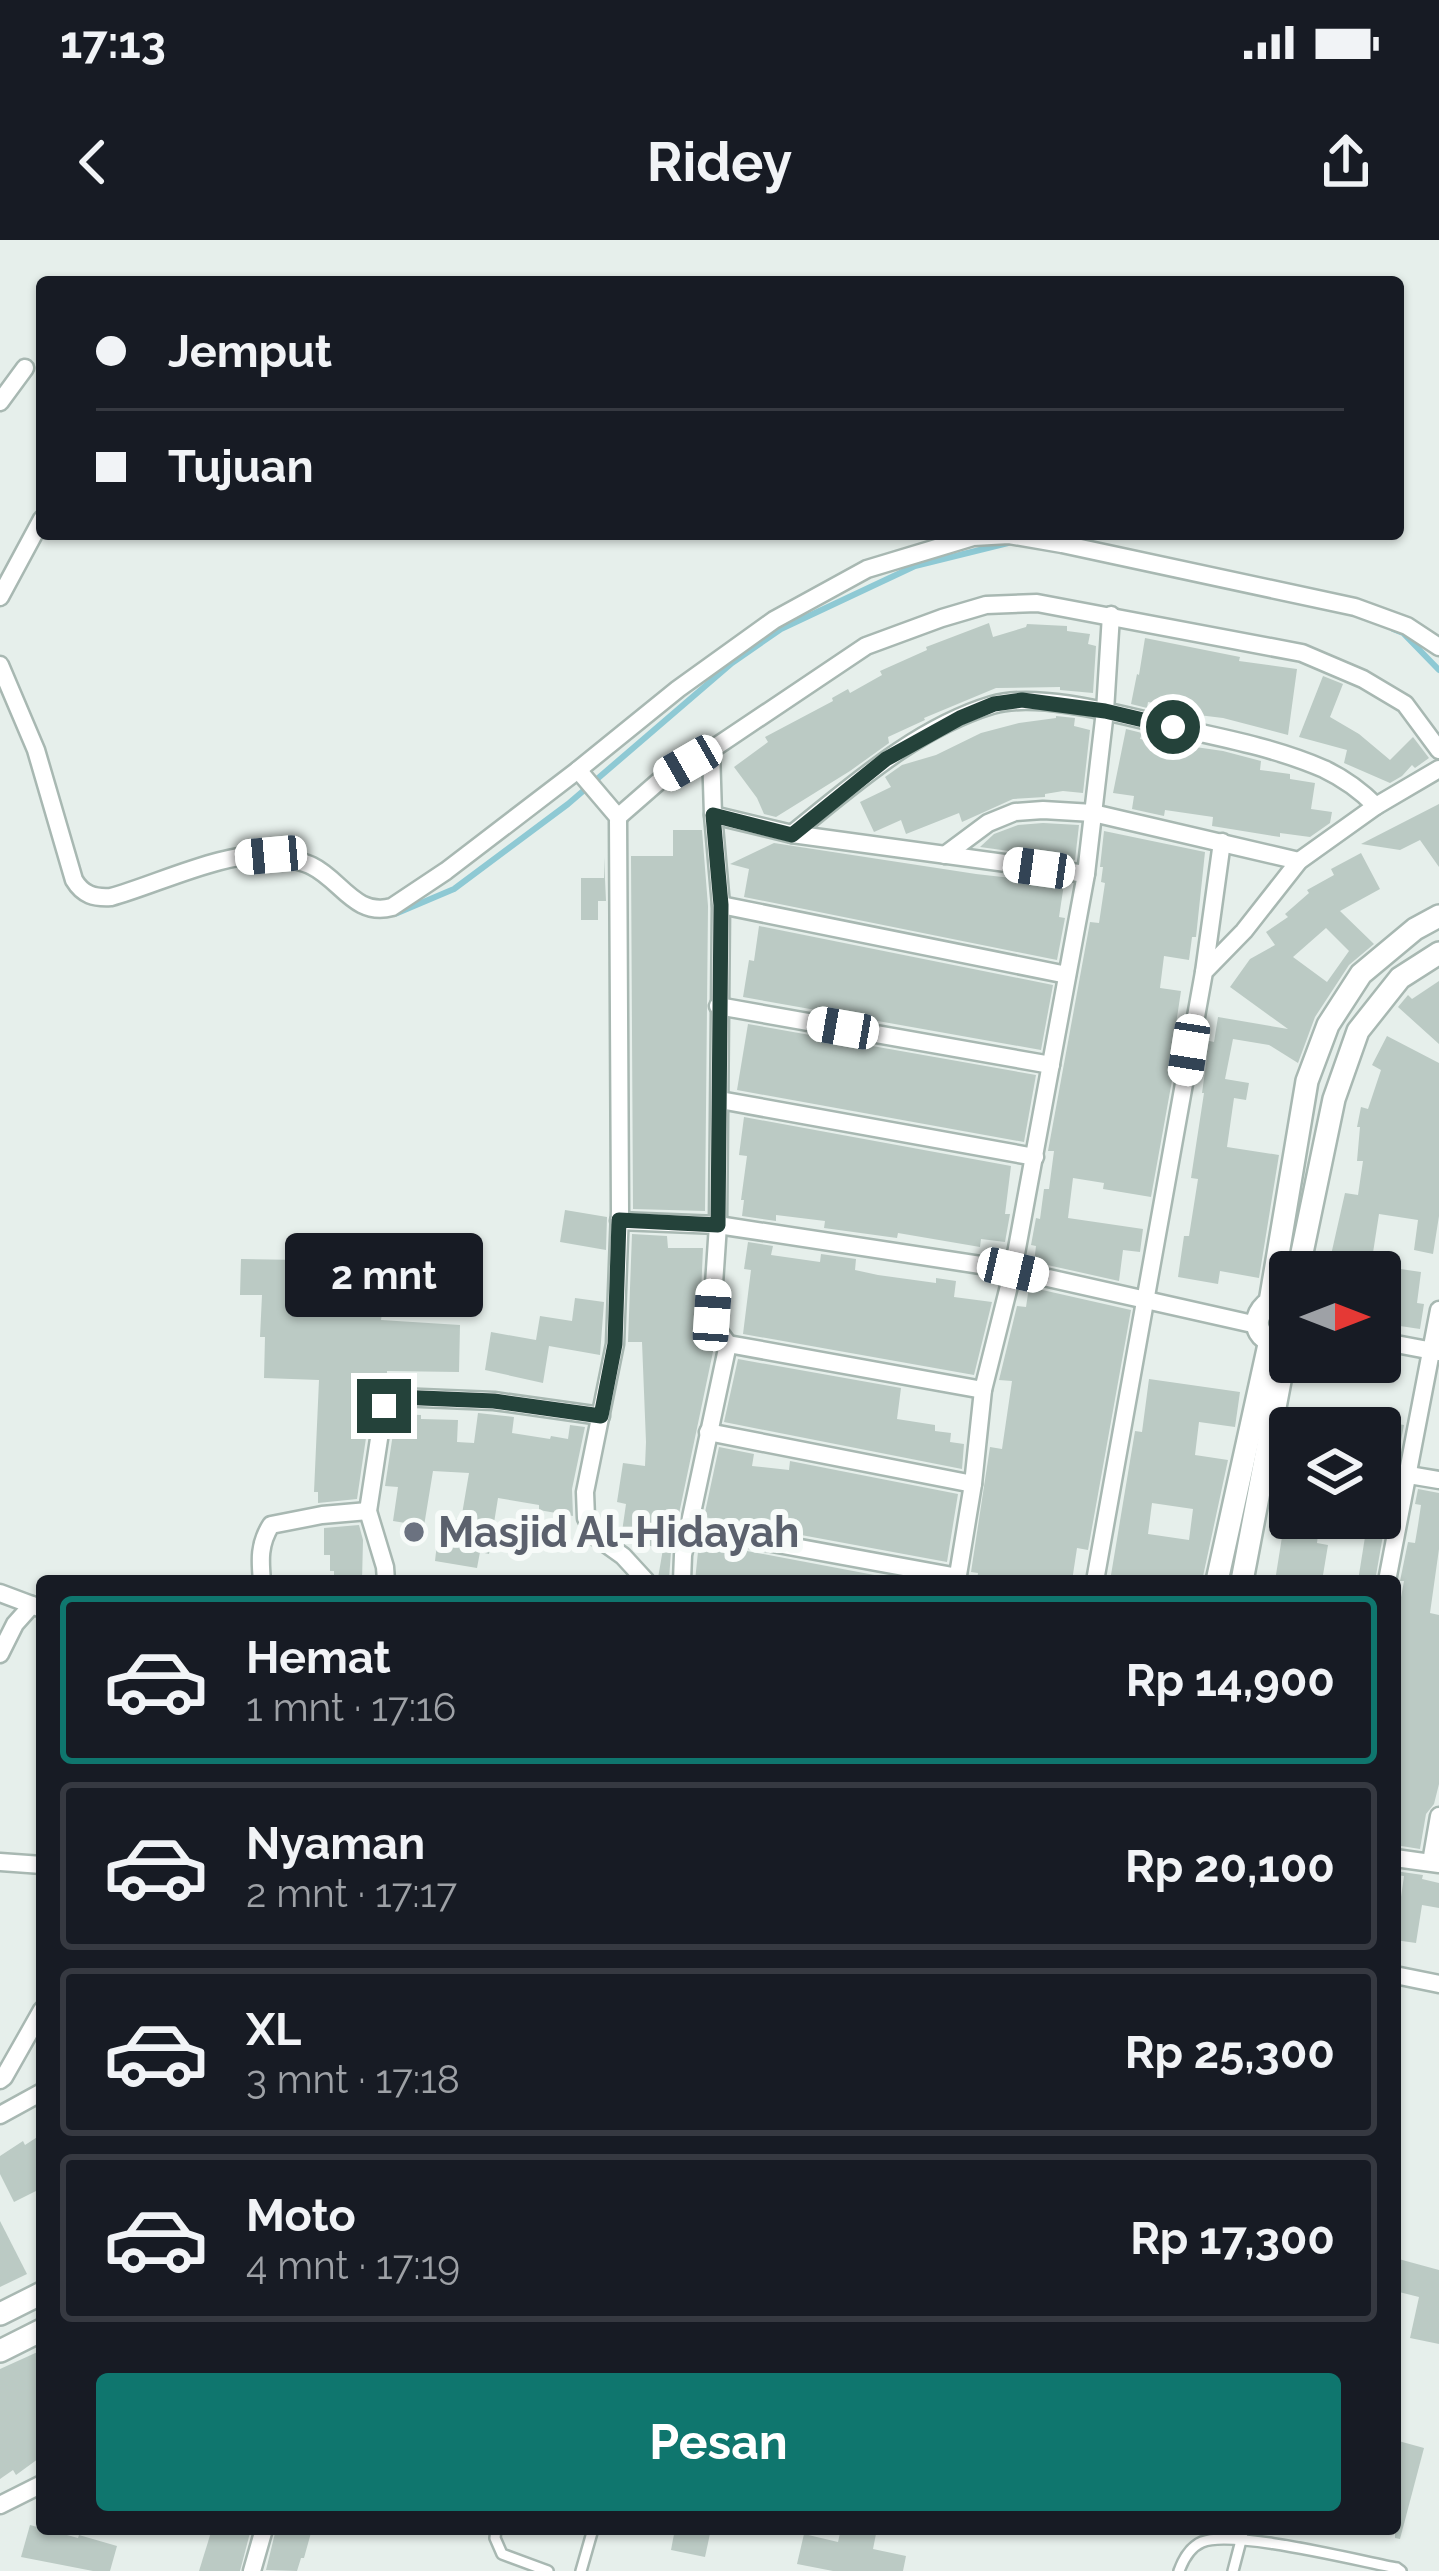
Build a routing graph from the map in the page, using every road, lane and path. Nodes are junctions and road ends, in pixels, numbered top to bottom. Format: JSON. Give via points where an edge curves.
{"nodes":[{"id":1,"x":25,"y":368,"type":"dead end"},
{"id":2,"x":0,"y":402,"type":"edge"},
{"id":3,"x":36,"y":530,"type":"edge"},
{"id":4,"x":963,"y":540,"type":"edge"},
{"id":5,"x":1036,"y":540,"type":"edge"},
{"id":6,"x":0,"y":597,"type":"edge"},
{"id":7,"x":1111,"y":615,"type":"junction"},
{"id":8,"x":1439,"y":647,"type":"edge"},
{"id":9,"x":0,"y":665,"type":"edge"},
{"id":10,"x":1105,"y":711,"type":"junction"},
{"id":11,"x":711,"y":750,"type":"junction"},
{"id":12,"x":1439,"y":750,"type":"edge"},
{"id":13,"x":578,"y":770,"type":"junction"},
{"id":14,"x":1439,"y":770,"type":"edge"},
{"id":15,"x":1376,"y":806,"type":"junction"},
{"id":16,"x":611,"y":808,"type":"junction"},
{"id":17,"x":1093,"y":813,"type":"junction"},
{"id":18,"x":713,"y":815,"type":"junction"},
{"id":19,"x":792,"y":835,"type":"junction"},
{"id":20,"x":1222,"y":842,"type":"junction"},
{"id":21,"x":945,"y":855,"type":"junction"},
{"id":22,"x":1299,"y":861,"type":"junction"},
{"id":23,"x":1086,"y":874,"type":"junction"},
{"id":24,"x":721,"y":905,"type":"junction"},
{"id":25,"x":1439,"y":916,"type":"edge"},
{"id":26,"x":1439,"y":953,"type":"edge"},
{"id":27,"x":1204,"y":972,"type":"junction"},
{"id":28,"x":1067,"y":975,"type":"junction"},
{"id":29,"x":718,"y":1006,"type":"junction"},
{"id":30,"x":1051,"y":1065,"type":"junction"},
{"id":31,"x":720,"y":1100,"type":"junction"},
{"id":32,"x":1035,"y":1156,"type":"junction"},
{"id":33,"x":619,"y":1220,"type":"junction"},
{"id":34,"x":718,"y":1225,"type":"junction"},
{"id":35,"x":1286,"y":1251,"type":"edge"},
{"id":36,"x":1302,"y":1251,"type":"edge"},
{"id":37,"x":1013,"y":1270,"type":"junction"},
{"id":38,"x":1147,"y":1299,"type":"junction"},
{"id":39,"x":1439,"y":1310,"type":"edge"},
{"id":40,"x":1269,"y":1333,"type":"edge"},
{"id":41,"x":728,"y":1344,"type":"junction"},
{"id":42,"x":1401,"y":1345,"type":"edge"},
{"id":43,"x":1434,"y":1351,"type":"edge"},
{"id":44,"x":1269,"y":1364,"type":"edge"},
{"id":45,"x":1270,"y":1383,"type":"edge"},
{"id":46,"x":983,"y":1390,"type":"junction"},
{"id":47,"x":601,"y":1416,"type":"junction"},
{"id":48,"x":708,"y":1432,"type":"junction"},
{"id":49,"x":1408,"y":1474,"type":"junction"},
{"id":50,"x":1439,"y":1480,"type":"edge"},
{"id":51,"x":973,"y":1484,"type":"junction"},
{"id":52,"x":368,"y":1511,"type":"junction"},
{"id":53,"x":691,"y":1528,"type":"junction"},
{"id":54,"x":262,"y":1575,"type":"edge"},
{"id":55,"x":386,"y":1575,"type":"edge"},
{"id":56,"x":640,"y":1575,"type":"edge"},
{"id":57,"x":682,"y":1575,"type":"edge"},
{"id":58,"x":937,"y":1575,"type":"edge"},
{"id":59,"x":959,"y":1575,"type":"edge"},
{"id":60,"x":1096,"y":1575,"type":"edge"},
{"id":61,"x":1218,"y":1575,"type":"edge"},
{"id":62,"x":1244,"y":1575,"type":"edge"},
{"id":63,"x":1389,"y":1575,"type":"edge"},
{"id":64,"x":0,"y":1593,"type":"edge"},
{"id":65,"x":36,"y":1607,"type":"edge"},
{"id":66,"x":36,"y":1608,"type":"edge"},
{"id":67,"x":0,"y":1654,"type":"edge"},
{"id":68,"x":1439,"y":1816,"type":"edge"},
{"id":69,"x":1401,"y":1859,"type":"edge"},
{"id":70,"x":0,"y":1862,"type":"edge"},
{"id":71,"x":1435,"y":1863,"type":"edge"},
{"id":72,"x":36,"y":1865,"type":"edge"},
{"id":73,"x":1401,"y":1976,"type":"edge"},
{"id":74,"x":1439,"y":1984,"type":"edge"},
{"id":75,"x":36,"y":2020,"type":"edge"},
{"id":76,"x":0,"y":2080,"type":"edge"},
{"id":77,"x":36,"y":2095,"type":"edge"},
{"id":78,"x":0,"y":2115,"type":"edge"},
{"id":79,"x":36,"y":2297,"type":"edge"},
{"id":80,"x":0,"y":2314,"type":"edge"},
{"id":81,"x":36,"y":2333,"type":"edge"},
{"id":82,"x":0,"y":2351,"type":"edge"},
{"id":83,"x":36,"y":2490,"type":"edge"},
{"id":84,"x":0,"y":2505,"type":"edge"},
{"id":85,"x":262,"y":2535,"type":"edge"},
{"id":86,"x":495,"y":2535,"type":"edge"},
{"id":87,"x":591,"y":2535,"type":"edge"},
{"id":88,"x":1237,"y":2535,"type":"edge"},
{"id":89,"x":1242,"y":2535,"type":"edge"},
{"id":90,"x":1247,"y":2535,"type":"edge"},
{"id":91,"x":252,"y":2571,"type":"edge"},
{"id":92,"x":548,"y":2571,"type":"edge"},
{"id":93,"x":581,"y":2571,"type":"edge"},
{"id":94,"x":1179,"y":2571,"type":"edge"},
{"id":95,"x":1233,"y":2571,"type":"edge"},
{"id":96,"x":1401,"y":2571,"type":"edge"}],
"edges":[{"from":1,"to":2,"type":"street"},
{"from":3,"to":6,"type":"street"},
{"from":4,"to":13,"type":"street","via":[[867,569],[774,620]]},
{"from":5,"to":8,"type":"street","via":[[1355,607]]},
{"from":7,"to":10,"type":"street"},
{"from":7,"to":11,"type":"street","via":[[1037,603],[941,617],[866,646]]},
{"from":7,"to":12,"type":"street","via":[[1302,653],[1405,704]]},
{"from":9,"to":13,"type":"street","via":[[36,750],[74,880],[97,898],[271,855],[313,866],[357,903],[382,910]]},
{"from":10,"to":15,"type":"street","via":[[1251,744],[1325,770]]},
{"from":10,"to":17,"type":"street"},
{"from":10,"to":19,"type":"street","via":[[994,704],[886,759]]},
{"from":11,"to":16,"type":"street"},
{"from":11,"to":18,"type":"street"},
{"from":13,"to":16,"type":"street"},
{"from":14,"to":15,"type":"street"},
{"from":15,"to":22,"type":"street"},
{"from":16,"to":33,"type":"street"},
{"from":17,"to":20,"type":"street"},
{"from":17,"to":21,"type":"street","via":[[1016,812]]},
{"from":17,"to":23,"type":"street"},
{"from":18,"to":19,"type":"street"},
{"from":18,"to":24,"type":"street"},
{"from":19,"to":21,"type":"street"},
{"from":20,"to":22,"type":"street"},
{"from":20,"to":27,"type":"street"},
{"from":21,"to":23,"type":"street"},
{"from":22,"to":27,"type":"street"},
{"from":23,"to":28,"type":"street"},
{"from":24,"to":28,"type":"street"},
{"from":24,"to":29,"type":"street"},
{"from":25,"to":35,"type":"street","via":[[1361,974],[1328,1025],[1307,1081]]},
{"from":26,"to":36,"type":"street","via":[[1400,978],[1358,1031],[1334,1099]]},
{"from":27,"to":38,"type":"street"},
{"from":28,"to":30,"type":"street"},
{"from":29,"to":30,"type":"street"},
{"from":29,"to":31,"type":"street"},
{"from":30,"to":32,"type":"street"},
{"from":31,"to":32,"type":"street"},
{"from":31,"to":34,"type":"street"},
{"from":32,"to":37,"type":"street"},
{"from":33,"to":34,"type":"street"},
{"from":33,"to":47,"type":"street","via":[[615,1344]]},
{"from":34,"to":37,"type":"street"},
{"from":34,"to":41,"type":"street","via":[[712,1315]]},
{"from":37,"to":38,"type":"street"},
{"from":37,"to":46,"type":"street"},
{"from":38,"to":40,"type":"street"},
{"from":38,"to":60,"type":"street"},
{"from":39,"to":43,"type":"street"},
{"from":41,"to":46,"type":"street"},
{"from":41,"to":48,"type":"street"},
{"from":42,"to":43,"type":"street"},
{"from":43,"to":49,"type":"street"},
{"from":44,"to":61,"type":"street"},
{"from":45,"to":62,"type":"street"},
{"from":46,"to":51,"type":"street"},
{"from":47,"to":52,"type":"street","via":[[494,1401],[389,1400]]},
{"from":47,"to":56,"type":"street","via":[[586,1518]]},
{"from":48,"to":51,"type":"street"},
{"from":48,"to":53,"type":"street"},
{"from":49,"to":50,"type":"street"},
{"from":49,"to":63,"type":"street"},
{"from":51,"to":59,"type":"street"},
{"from":52,"to":54,"type":"street","via":[[271,1526]]},
{"from":52,"to":55,"type":"street"},
{"from":53,"to":57,"type":"street"},
{"from":53,"to":58,"type":"street"},
{"from":64,"to":65,"type":"street"},
{"from":66,"to":67,"type":"street","via":[[15,1624]]},
{"from":68,"to":71,"type":"street"},
{"from":69,"to":71,"type":"street"},
{"from":70,"to":72,"type":"street"},
{"from":73,"to":74,"type":"street"},
{"from":75,"to":76,"type":"street"},
{"from":77,"to":78,"type":"street"},
{"from":79,"to":80,"type":"street"},
{"from":81,"to":82,"type":"street"},
{"from":83,"to":84,"type":"street"},
{"from":85,"to":91,"type":"street"},
{"from":86,"to":92,"type":"lane","via":[[502,2554]]},
{"from":87,"to":93,"type":"lane"},
{"from":88,"to":94,"type":"lane","via":[[1202,2542]]},
{"from":89,"to":95,"type":"lane"},
{"from":90,"to":96,"type":"lane"}]}
